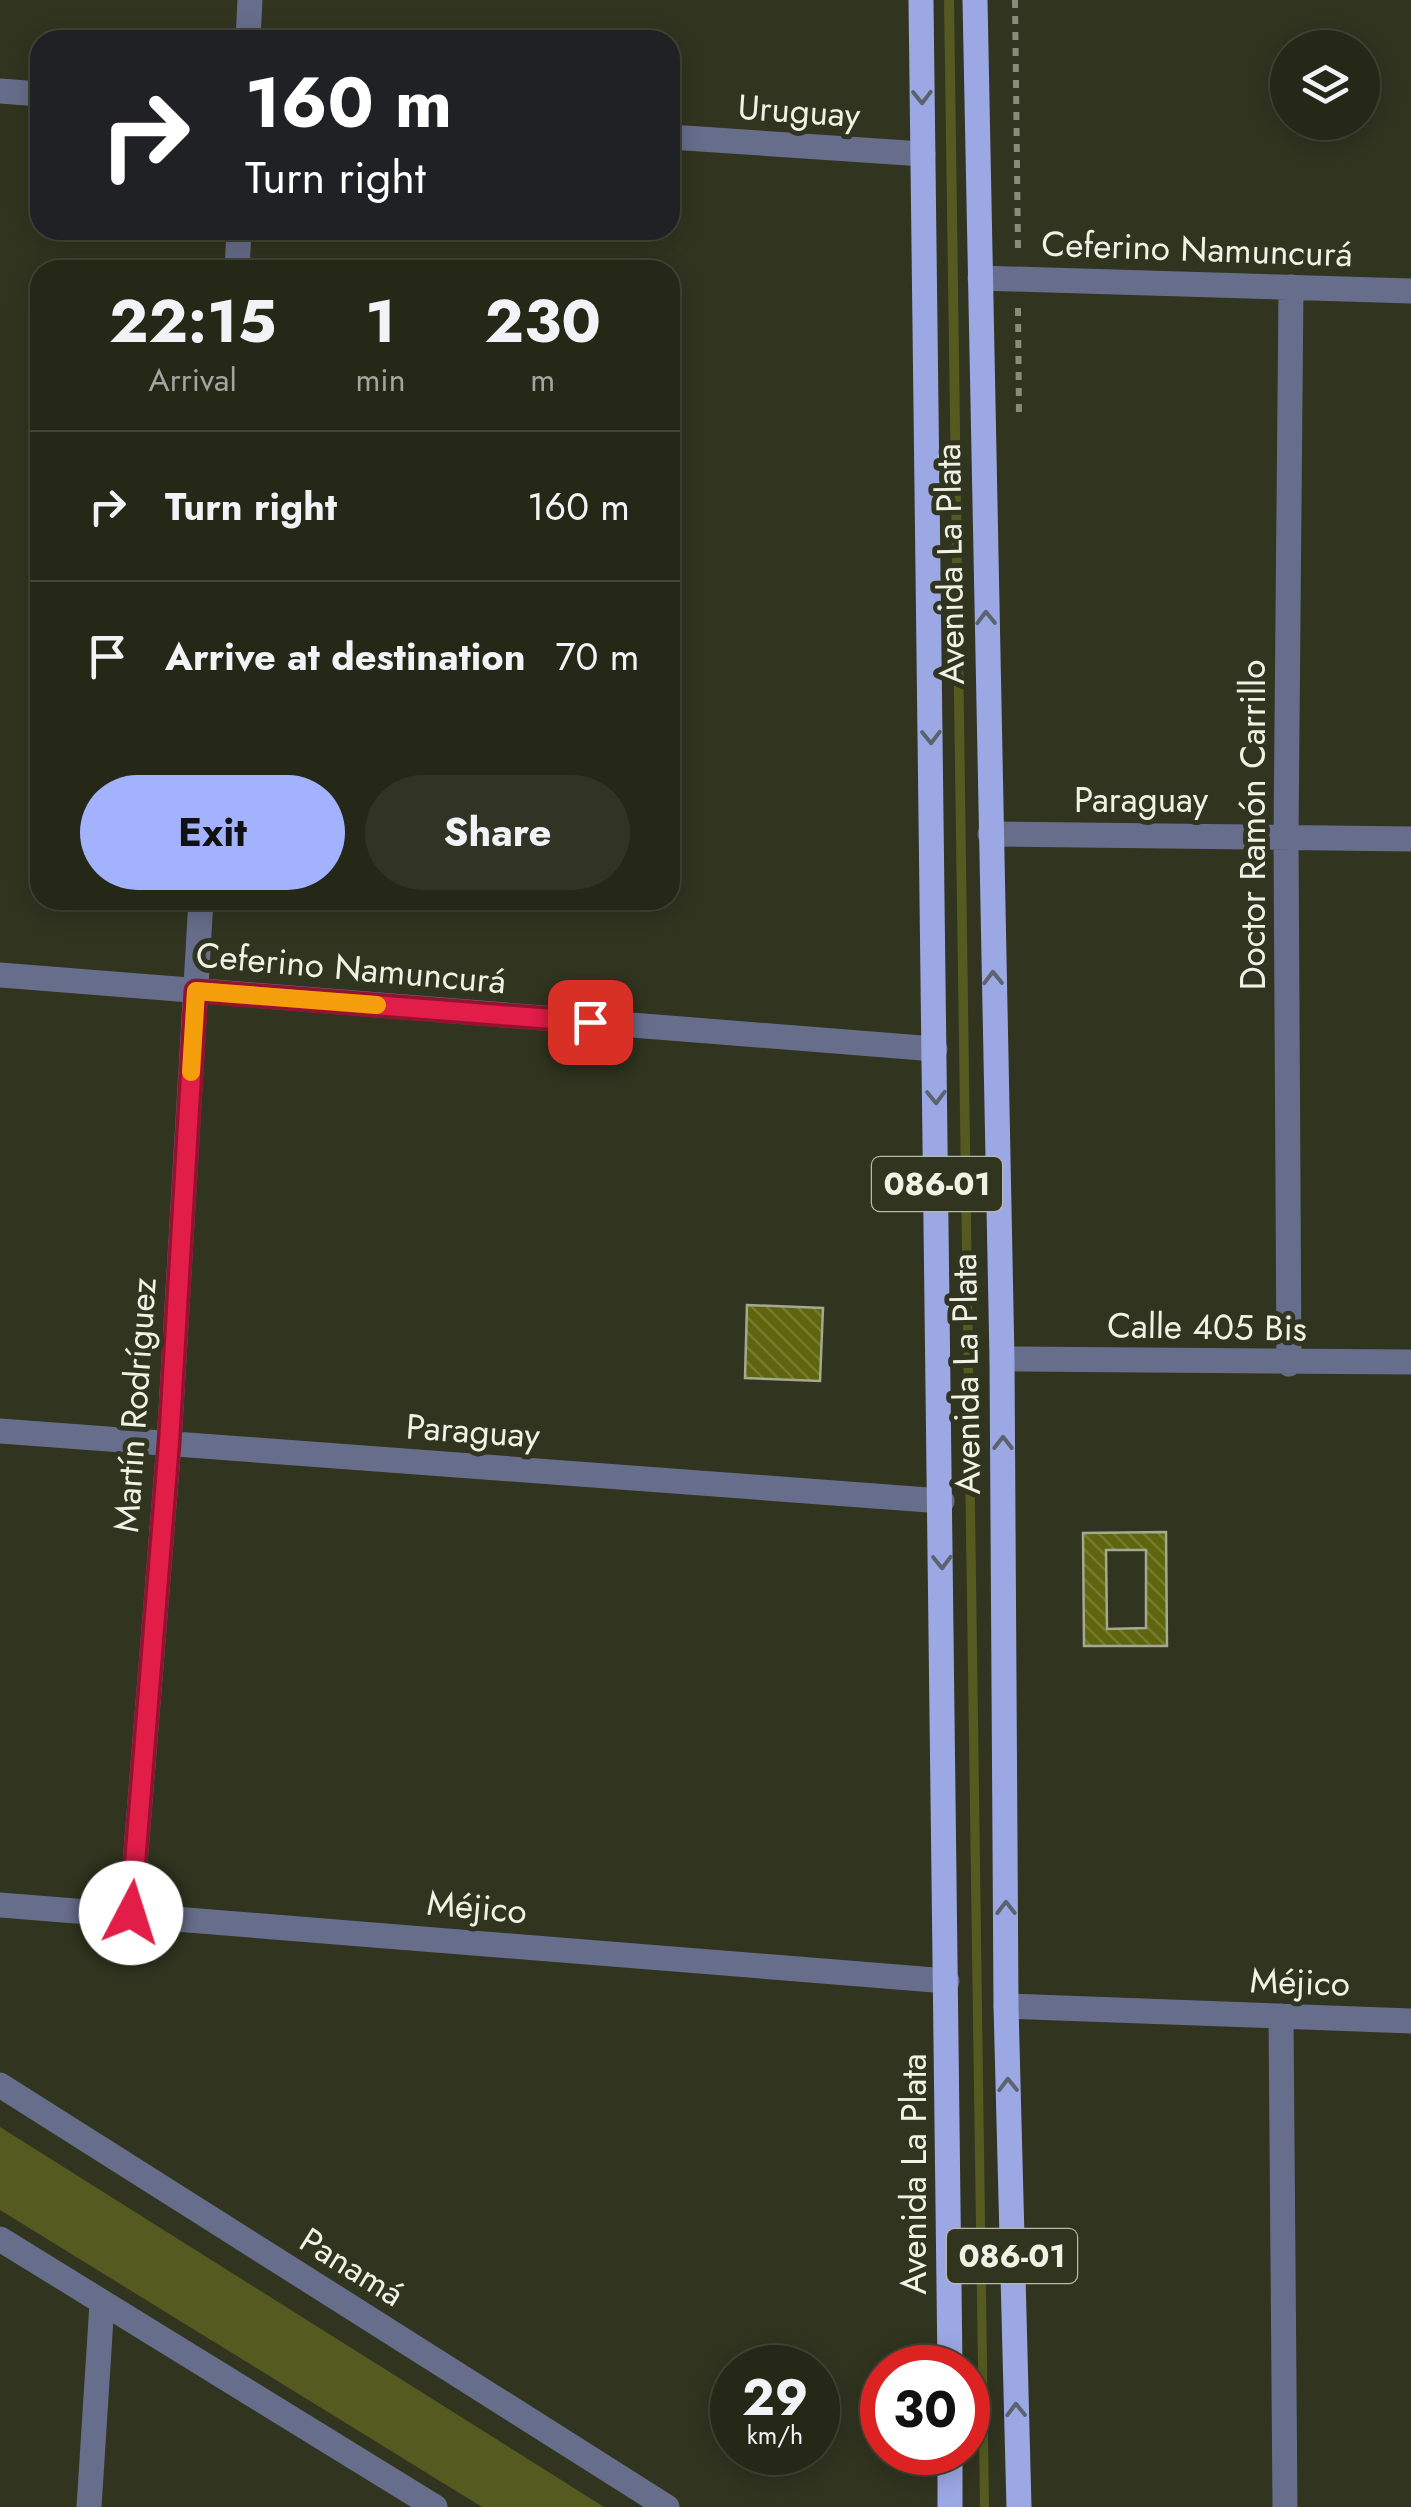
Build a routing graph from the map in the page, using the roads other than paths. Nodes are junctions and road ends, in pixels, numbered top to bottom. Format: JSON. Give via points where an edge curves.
{"nodes":[{"id":1,"x":250,"y":0,"type":"edge"},
{"id":2,"x":921,"y":0,"type":"edge"},
{"id":3,"x":976,"y":0,"type":"edge"},
{"id":4,"x":248,"y":30,"type":"edge"},
{"id":5,"x":0,"y":91,"type":"edge"},
{"id":6,"x":30,"y":93,"type":"edge"},
{"id":7,"x":680,"y":139,"type":"edge"},
{"id":8,"x":923,"y":154,"type":"junction"},
{"id":9,"x":980,"y":278,"type":"junction"},
{"id":10,"x":1290,"y":286,"type":"junction"},
{"id":11,"x":1411,"y":291,"type":"edge"},
{"id":12,"x":990,"y":834,"type":"junction"},
{"id":13,"x":1286,"y":836,"type":"junction"},
{"id":14,"x":1411,"y":839,"type":"edge"},
{"id":15,"x":200,"y":910,"type":"edge"},
{"id":16,"x":0,"y":974,"type":"edge"},
{"id":17,"x":196,"y":991,"type":"junction"},
{"id":18,"x":935,"y":1049,"type":"junction"},
{"id":19,"x":1002,"y":1360,"type":"junction"},
{"id":20,"x":1411,"y":1362,"type":"edge"},
{"id":21,"x":1290,"y":1364,"type":"junction"},
{"id":22,"x":0,"y":1431,"type":"edge"},
{"id":23,"x":169,"y":1443,"type":"junction"},
{"id":24,"x":942,"y":1501,"type":"junction"},
{"id":25,"x":0,"y":1904,"type":"edge"},
{"id":26,"x":131,"y":1913,"type":"junction"},
{"id":27,"x":948,"y":1981,"type":"junction"},
{"id":28,"x":1006,"y":2006,"type":"junction"},
{"id":29,"x":1281,"y":2016,"type":"junction"},
{"id":30,"x":1411,"y":2022,"type":"edge"},
{"id":31,"x":0,"y":2085,"type":"edge"},
{"id":32,"x":0,"y":2239,"type":"edge"},
{"id":33,"x":102,"y":2303,"type":"junction"},
{"id":34,"x":950,"y":2345,"type":"edge"},
{"id":35,"x":950,"y":2475,"type":"edge"},
{"id":36,"x":89,"y":2507,"type":"edge"},
{"id":37,"x":435,"y":2507,"type":"edge"},
{"id":38,"x":667,"y":2507,"type":"edge"},
{"id":39,"x":950,"y":2507,"type":"edge"},
{"id":40,"x":1018,"y":2507,"type":"edge"},
{"id":41,"x":1285,"y":2507,"type":"edge"}],
"edges":[{"from":1,"to":4,"type":"street"},
{"from":2,"to":8,"type":"main road","name":"Avenida La Plata","number":"086-01","one_way":true},
{"from":3,"to":9,"type":"main road","name":"Avenida La Plata","number":"086-01"},
{"from":5,"to":6,"type":"street"},
{"from":7,"to":8,"type":"street","name":"Uruguay"},
{"from":8,"to":18,"type":"main road","name":"Avenida La Plata","number":"086-01","one_way":true},
{"from":9,"to":10,"type":"street","name":"Ceferino Namuncurá"},
{"from":12,"to":9,"type":"main road","name":"Avenida La Plata","number":"086-01","one_way":true},
{"from":10,"to":11,"type":"street","name":"Ceferino Namuncurá"},
{"from":10,"to":13,"type":"street","name":"Doctor Ramón Carrillo"},
{"from":12,"to":13,"type":"street","name":"Paraguay"},
{"from":19,"to":12,"type":"main road","name":"Avenida La Plata","number":"086-01","one_way":true},
{"from":13,"to":14,"type":"street","name":"Paraguay"},
{"from":13,"to":21,"type":"street","name":"Doctor Ramón Carrillo"},
{"from":15,"to":17,"type":"street","name":"Martín Rodríguez"},
{"from":16,"to":17,"type":"street","name":"Ceferino Namuncurá"},
{"from":17,"to":18,"type":"street","name":"Ceferino Namuncurá"},
{"from":17,"to":23,"type":"street","name":"Martín Rodríguez"},
{"from":18,"to":24,"type":"main road","name":"Avenida La Plata","number":"086-01","one_way":true},
{"from":19,"to":21,"type":"street","name":"Calle 405 Bis"},
{"from":28,"to":19,"type":"main road","name":"Avenida La Plata","number":"086-01","one_way":true},
{"from":20,"to":21,"type":"street","name":"Calle 405 Bis"},
{"from":22,"to":23,"type":"street","name":"Paraguay"},
{"from":23,"to":24,"type":"street","name":"Paraguay"},
{"from":23,"to":26,"type":"street","name":"Martín Rodríguez"},
{"from":24,"to":27,"type":"main road","name":"Avenida La Plata","number":"086-01","one_way":true},
{"from":25,"to":26,"type":"street","name":"Méjico"},
{"from":26,"to":27,"type":"street","name":"Méjico"},
{"from":27,"to":34,"type":"main road","name":"Avenida La Plata","number":"086-01"},
{"from":28,"to":29,"type":"street","name":"Méjico"},
{"from":40,"to":28,"type":"main road","name":"Avenida La Plata","number":"086-01","one_way":true},
{"from":29,"to":30,"type":"street","name":"Méjico"},
{"from":29,"to":41,"type":"street"},
{"from":31,"to":38,"type":"street","name":"Panamá"},
{"from":32,"to":33,"type":"street"},
{"from":33,"to":36,"type":"street"},
{"from":33,"to":37,"type":"street"},
{"from":35,"to":39,"type":"main road"}]}
